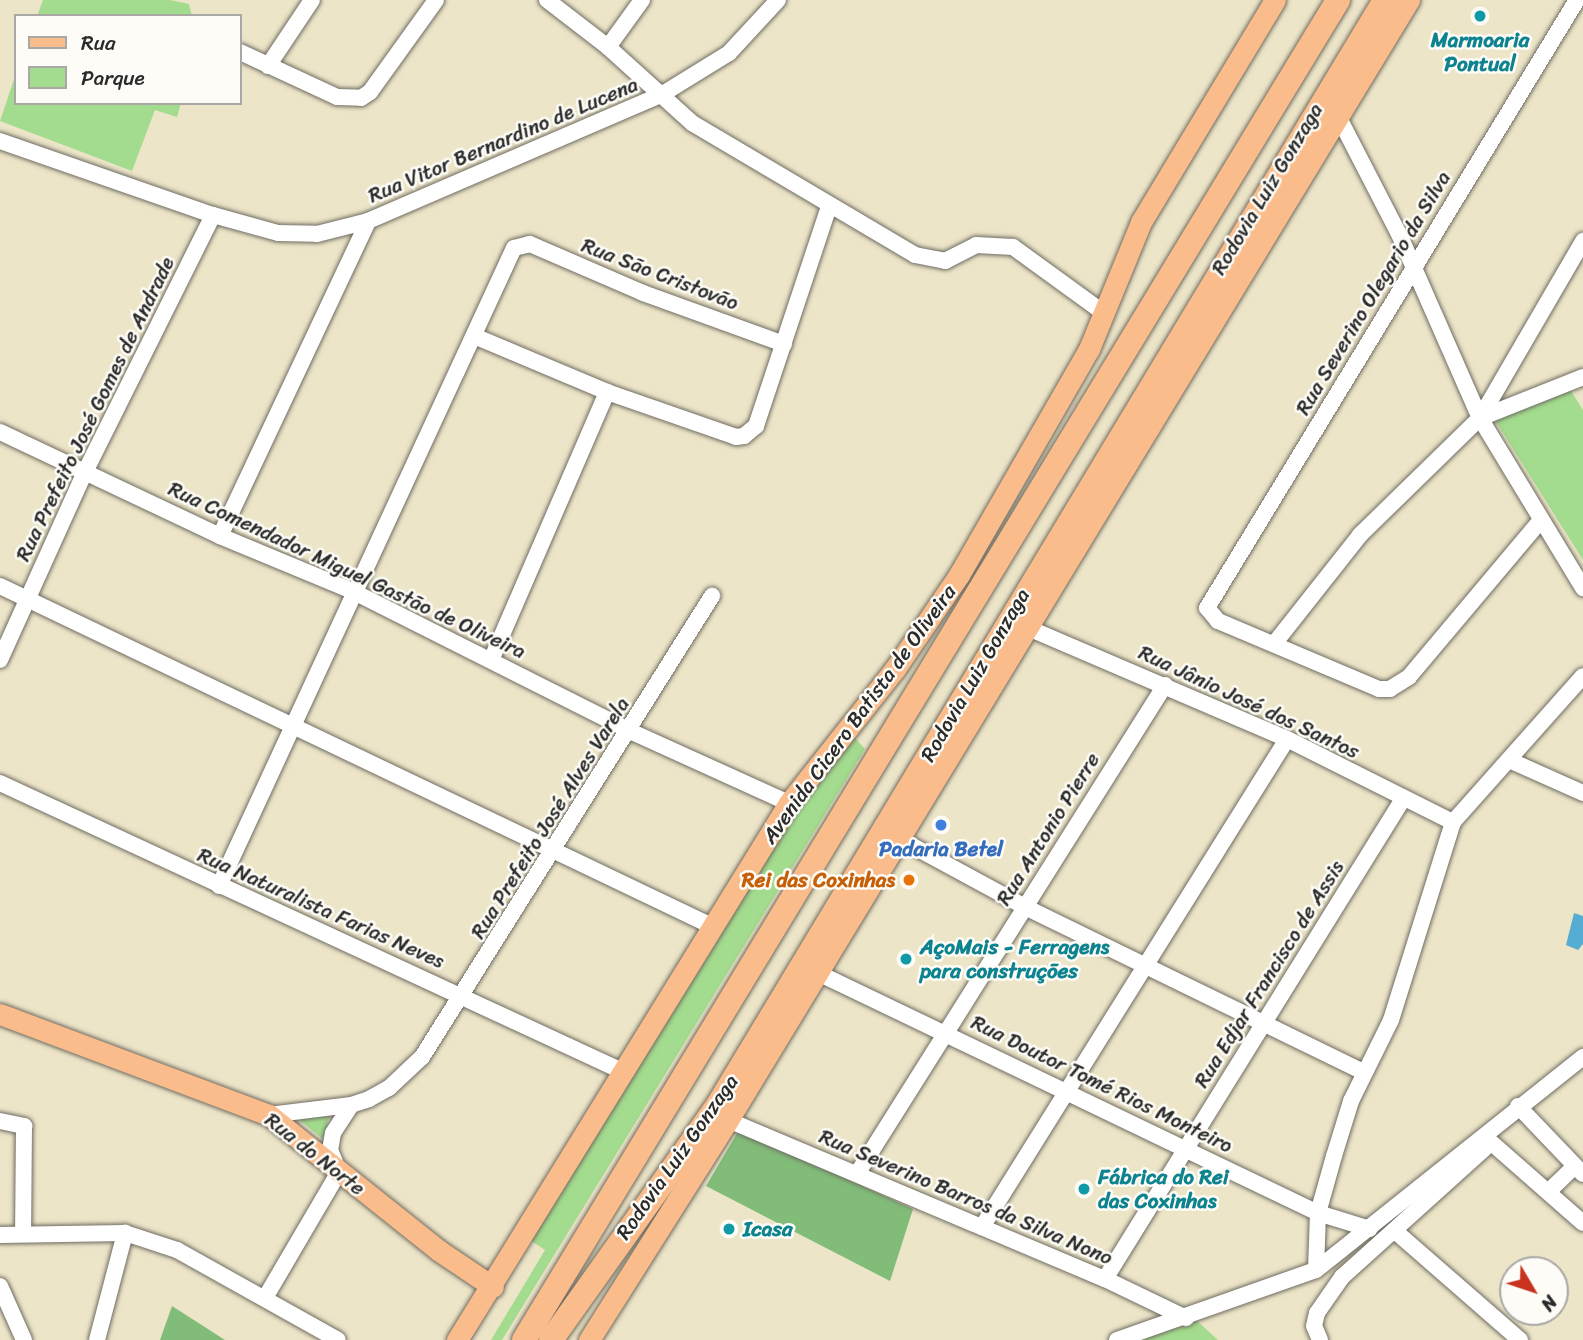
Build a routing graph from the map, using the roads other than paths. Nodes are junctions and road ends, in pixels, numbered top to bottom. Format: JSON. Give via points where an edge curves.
{"nodes":[{"id":1,"x":312,"y":0,"type":"edge"},
{"id":2,"x":436,"y":0,"type":"edge"},
{"id":3,"x":547,"y":0,"type":"edge"},
{"id":4,"x":642,"y":0,"type":"edge"},
{"id":5,"x":778,"y":0,"type":"edge"},
{"id":6,"x":1275,"y":0,"type":"edge"},
{"id":7,"x":1338,"y":0,"type":"edge"},
{"id":8,"x":1385,"y":0,"type":"edge"},
{"id":9,"x":1409,"y":0,"type":"edge"},
{"id":10,"x":1577,"y":0,"type":"edge"},
{"id":11,"x":608,"y":47,"type":"junction"},
{"id":12,"x":242,"y":53,"type":"edge"},
{"id":13,"x":268,"y":66,"type":"junction"},
{"id":14,"x":661,"y":95,"type":"junction"},
{"id":15,"x":1338,"y":116,"type":"junction"},
{"id":16,"x":0,"y":141,"type":"edge"},
{"id":17,"x":829,"y":206,"type":"junction"},
{"id":18,"x":213,"y":215,"type":"junction"},
{"id":19,"x":368,"y":221,"type":"junction"},
{"id":20,"x":1583,"y":241,"type":"edge"},
{"id":21,"x":1412,"y":267,"type":"junction"},
{"id":22,"x":1104,"y":313,"type":"junction"},
{"id":23,"x":474,"y":336,"type":"junction"},
{"id":24,"x":784,"y":344,"type":"junction"},
{"id":25,"x":1583,"y":377,"type":"edge"},
{"id":26,"x":607,"y":392,"type":"junction"},
{"id":27,"x":1480,"y":418,"type":"junction"},
{"id":28,"x":0,"y":432,"type":"edge"},
{"id":29,"x":85,"y":472,"type":"junction"},
{"id":30,"x":1541,"y":520,"type":"junction"},
{"id":31,"x":220,"y":536,"type":"junction"},
{"id":32,"x":0,"y":586,"type":"edge"},
{"id":33,"x":1583,"y":589,"type":"edge"},
{"id":34,"x":352,"y":591,"type":"junction"},
{"id":35,"x":712,"y":596,"type":"dead end"},
{"id":36,"x":29,"y":598,"type":"junction"},
{"id":37,"x":1026,"y":626,"type":"junction"},
{"id":38,"x":1274,"y":644,"type":"junction"},
{"id":39,"x":492,"y":659,"type":"junction"},
{"id":40,"x":0,"y":660,"type":"edge"},
{"id":41,"x":1583,"y":676,"type":"edge"},
{"id":42,"x":1165,"y":685,"type":"junction"},
{"id":43,"x":294,"y":725,"type":"junction"},
{"id":44,"x":630,"y":731,"type":"junction"},
{"id":45,"x":1287,"y":739,"type":"junction"},
{"id":46,"x":1509,"y":760,"type":"junction"},
{"id":47,"x":0,"y":783,"type":"edge"},
{"id":48,"x":1583,"y":793,"type":"edge"},
{"id":49,"x":1403,"y":799,"type":"junction"},
{"id":50,"x":789,"y":803,"type":"junction"},
{"id":51,"x":1453,"y":822,"type":"junction"},
{"id":52,"x":898,"y":838,"type":"junction"},
{"id":53,"x":556,"y":850,"type":"junction"},
{"id":54,"x":219,"y":886,"type":"junction"},
{"id":55,"x":1023,"y":906,"type":"junction"},
{"id":56,"x":714,"y":927,"type":"junction"},
{"id":57,"x":1146,"y":964,"type":"junction"},
{"id":58,"x":818,"y":973,"type":"junction"},
{"id":59,"x":465,"y":995,"type":"junction"},
{"id":60,"x":0,"y":1014,"type":"edge"},
{"id":61,"x":1264,"y":1021,"type":"junction"},
{"id":62,"x":946,"y":1033,"type":"junction"},
{"id":63,"x":1583,"y":1057,"type":"edge"},
{"id":64,"x":624,"y":1072,"type":"junction"},
{"id":65,"x":1364,"y":1072,"type":"junction"},
{"id":66,"x":1066,"y":1090,"type":"junction"},
{"id":67,"x":351,"y":1105,"type":"junction"},
{"id":68,"x":1518,"y":1106,"type":"junction"},
{"id":69,"x":269,"y":1115,"type":"junction"},
{"id":70,"x":728,"y":1120,"type":"junction"},
{"id":71,"x":0,"y":1121,"type":"edge"},
{"id":72,"x":1487,"y":1139,"type":"junction"},
{"id":73,"x":1186,"y":1147,"type":"junction"},
{"id":74,"x":1579,"y":1170,"type":"edge"},
{"id":75,"x":339,"y":1172,"type":"junction"},
{"id":76,"x":857,"y":1174,"type":"junction"},
{"id":77,"x":1548,"y":1192,"type":"junction"},
{"id":78,"x":1318,"y":1213,"type":"junction"},
{"id":79,"x":1583,"y":1223,"type":"edge"},
{"id":80,"x":982,"y":1227,"type":"junction"},
{"id":81,"x":1370,"y":1229,"type":"junction"},
{"id":82,"x":1395,"y":1231,"type":"junction"},
{"id":83,"x":125,"y":1233,"type":"junction"},
{"id":84,"x":23,"y":1234,"type":"junction"},
{"id":85,"x":0,"y":1235,"type":"edge"},
{"id":86,"x":1316,"y":1270,"type":"junction"},
{"id":87,"x":1105,"y":1279,"type":"junction"},
{"id":88,"x":0,"y":1286,"type":"edge"},
{"id":89,"x":493,"y":1287,"type":"junction"},
{"id":90,"x":265,"y":1298,"type":"junction"},
{"id":91,"x":1186,"y":1318,"type":"junction"},
{"id":92,"x":23,"y":1340,"type":"edge"},
{"id":93,"x":97,"y":1340,"type":"edge"},
{"id":94,"x":338,"y":1340,"type":"edge"},
{"id":95,"x":457,"y":1340,"type":"edge"},
{"id":96,"x":524,"y":1340,"type":"edge"},
{"id":97,"x":551,"y":1340,"type":"edge"},
{"id":98,"x":589,"y":1340,"type":"edge"},
{"id":99,"x":1119,"y":1340,"type":"edge"},
{"id":100,"x":1320,"y":1340,"type":"edge"},
{"id":101,"x":1520,"y":1340,"type":"edge"}],
"edges":[{"from":1,"to":13,"type":"street"},
{"from":2,"to":13,"type":"street","via":[[370,92],[361,98],[337,97]]},
{"from":3,"to":11,"type":"street"},
{"from":4,"to":11,"type":"street"},
{"from":5,"to":14,"type":"street","name":"Rua Vitor Bernardino de Lucena","via":[[729,53]]},
{"from":6,"to":22,"type":"main road","name":"Avenida Cicero Batista de Oliveira","via":[[1141,222]]},
{"from":7,"to":96,"type":"highway","name":"Rodovia Luiz Gonzaga"},
{"from":8,"to":97,"type":"highway","name":"Rodovia Luiz Gonzaga","via":[[718,1105]]},
{"from":9,"to":15,"type":"main road"},
{"from":10,"to":21,"type":"street","name":"Rua Severino Olegario da Silva"},
{"from":11,"to":14,"type":"street"},
{"from":12,"to":13,"type":"street"},
{"from":14,"to":17,"type":"street","via":[[724,145]]},
{"from":14,"to":19,"type":"street","name":"Rua Vitor Bernardino de Lucena"},
{"from":15,"to":21,"type":"street"},
{"from":15,"to":37,"type":"main road"},
{"from":16,"to":18,"type":"street","name":"Rua Vitor Bernardino de Lucena"},
{"from":17,"to":22,"type":"street","via":[[931,261],[945,261],[976,245],[1013,247]]},
{"from":17,"to":24,"type":"street"},
{"from":18,"to":19,"type":"street","name":"Rua Vitor Bernardino de Lucena","via":[[298,236]]},
{"from":18,"to":29,"type":"street","name":"Rua Prefeito José Gomes de Andrade"},
{"from":19,"to":31,"type":"street"},
{"from":20,"to":27,"type":"street"},
{"from":21,"to":27,"type":"street"},
{"from":21,"to":38,"type":"street","name":"Rua Severino Olegario da Silva","via":[[1263,522],[1211,595],[1207,608],[1218,621]]},
{"from":22,"to":50,"type":"main road","name":"Avenida Cicero Batista de Oliveira","via":[[1090,349],[959,575],[895,669]]},
{"from":23,"to":24,"type":"street","name":"Rua São Cristovão","via":[[508,256],[530,244],[643,293]]},
{"from":23,"to":26,"type":"street"},
{"from":23,"to":34,"type":"street"},
{"from":24,"to":26,"type":"street","via":[[751,432],[736,437]]},
{"from":25,"to":27,"type":"street"},
{"from":26,"to":39,"type":"street"},
{"from":27,"to":30,"type":"street"},
{"from":27,"to":38,"type":"street","via":[[1360,535]]},
{"from":28,"to":29,"type":"street","name":"Rua Comendador Miguel Gastão de Oliveira"},
{"from":29,"to":31,"type":"street","name":"Rua Comendador Miguel Gastão de Oliveira"},
{"from":29,"to":36,"type":"street","name":"Rua Prefeito José Gomes de Andrade"},
{"from":30,"to":33,"type":"street"},
{"from":30,"to":38,"type":"street","via":[[1400,685],[1379,689]]},
{"from":31,"to":34,"type":"street","name":"Rua Comendador Miguel Gastão de Oliveira"},
{"from":32,"to":36,"type":"street"},
{"from":34,"to":39,"type":"street","name":"Rua Comendador Miguel Gastão de Oliveira"},
{"from":34,"to":43,"type":"street"},
{"from":35,"to":44,"type":"street","name":"Rua Prefeito José Alves Varela"},
{"from":36,"to":40,"type":"street","name":"Rua Prefeito José Gomes de Andrade"},
{"from":36,"to":43,"type":"street"},
{"from":37,"to":42,"type":"street","name":"Rua Jânio José dos Santos"},
{"from":37,"to":52,"type":"main road"},
{"from":39,"to":44,"type":"street","name":"Rua Comendador Miguel Gastão de Oliveira"},
{"from":41,"to":46,"type":"street"},
{"from":42,"to":45,"type":"street","name":"Rua Jânio José dos Santos"},
{"from":42,"to":55,"type":"street","name":"Rua Antonio Pierre"},
{"from":43,"to":53,"type":"street"},
{"from":43,"to":54,"type":"street"},
{"from":44,"to":50,"type":"street","name":"Rua Comendador Miguel Gastão de Oliveira"},
{"from":44,"to":53,"type":"street","name":"Rua Prefeito José Alves Varela"},
{"from":45,"to":49,"type":"street","name":"Rua Jânio José dos Santos"},
{"from":45,"to":57,"type":"street"},
{"from":46,"to":48,"type":"street"},
{"from":46,"to":51,"type":"street"},
{"from":47,"to":54,"type":"street","name":"Rua Naturalista Farias Neves"},
{"from":49,"to":51,"type":"street","name":"Rua Jânio José dos Santos"},
{"from":49,"to":61,"type":"street","name":"Rua Edjar Francisco de Assis"},
{"from":50,"to":56,"type":"main road","name":"Avenida Cicero Batista de Oliveira"},
{"from":51,"to":65,"type":"street","via":[[1391,1020]]},
{"from":52,"to":55,"type":"street"},
{"from":52,"to":58,"type":"main road"},
{"from":53,"to":56,"type":"street"},
{"from":53,"to":59,"type":"street","name":"Rua Prefeito José Alves Varela"},
{"from":54,"to":59,"type":"street","name":"Rua Naturalista Farias Neves"},
{"from":55,"to":57,"type":"street"},
{"from":55,"to":62,"type":"street","name":"Rua Antonio Pierre"},
{"from":56,"to":64,"type":"main road","name":"Avenida Cicero Batista de Oliveira"},
{"from":57,"to":61,"type":"street"},
{"from":57,"to":66,"type":"street"},
{"from":58,"to":62,"type":"street","name":"Rua Doutor Tomé Rios Monteiro"},
{"from":58,"to":70,"type":"main road"},
{"from":59,"to":64,"type":"street","name":"Rua Naturalista Farias Neves"},
{"from":59,"to":67,"type":"street","name":"Rua Prefeito José Alves Varela","via":[[406,1074],[389,1088]]},
{"from":60,"to":69,"type":"main road","name":"Rua do Norte"},
{"from":61,"to":65,"type":"street"},
{"from":61,"to":73,"type":"street","name":"Rua Edjar Francisco de Assis"},
{"from":62,"to":66,"type":"street","name":"Rua Doutor Tomé Rios Monteiro"},
{"from":62,"to":76,"type":"street","name":"Rua Antonio Pierre"},
{"from":63,"to":68,"type":"street"},
{"from":64,"to":89,"type":"main road","name":"Avenida Cicero Batista de Oliveira"},
{"from":65,"to":78,"type":"street"},
{"from":66,"to":73,"type":"street","name":"Rua Doutor Tomé Rios Monteiro"},
{"from":66,"to":80,"type":"street"},
{"from":67,"to":69,"type":"street","name":"Rua Prefeito José Alves Varela"},
{"from":67,"to":75,"type":"street","via":[[340,1118],[330,1150]]},
{"from":68,"to":72,"type":"street"},
{"from":68,"to":74,"type":"street"},
{"from":69,"to":75,"type":"main road","name":"Rua do Norte"},
{"from":70,"to":76,"type":"street","name":"Rua Severino Barros da Silva Nono"},
{"from":70,"to":98,"type":"main road"},
{"from":71,"to":84,"type":"street","via":[[24,1126]]},
{"from":72,"to":77,"type":"street"},
{"from":72,"to":81,"type":"street"},
{"from":72,"to":82,"type":"street"},
{"from":73,"to":78,"type":"street","name":"Rua Doutor Tomé Rios Monteiro"},
{"from":73,"to":87,"type":"street","name":"Rua Edjar Francisco de Assis"},
{"from":74,"to":77,"type":"street"},
{"from":75,"to":89,"type":"main road","name":"Rua do Norte"},
{"from":75,"to":90,"type":"street"},
{"from":76,"to":80,"type":"street","name":"Rua Severino Barros da Silva Nono"},
{"from":77,"to":79,"type":"street"},
{"from":78,"to":81,"type":"street","name":"Rua Doutor Tomé Rios Monteiro"},
{"from":78,"to":86,"type":"street"},
{"from":80,"to":87,"type":"street","name":"Rua Severino Barros da Silva Nono"},
{"from":81,"to":86,"type":"street"},
{"from":82,"to":100,"type":"street","via":[[1324,1299],[1314,1326]]},
{"from":82,"to":101,"type":"street"},
{"from":83,"to":84,"type":"street"},
{"from":83,"to":90,"type":"street","via":[[177,1250]]},
{"from":83,"to":93,"type":"street"},
{"from":84,"to":85,"type":"street"},
{"from":86,"to":91,"type":"street"},
{"from":87,"to":91,"type":"street","name":"Rua Severino Barros da Silva Nono"},
{"from":88,"to":92,"type":"street"},
{"from":89,"to":95,"type":"main road","name":"Avenida Cicero Batista de Oliveira"},
{"from":90,"to":94,"type":"street"},
{"from":91,"to":99,"type":"street"}]}
